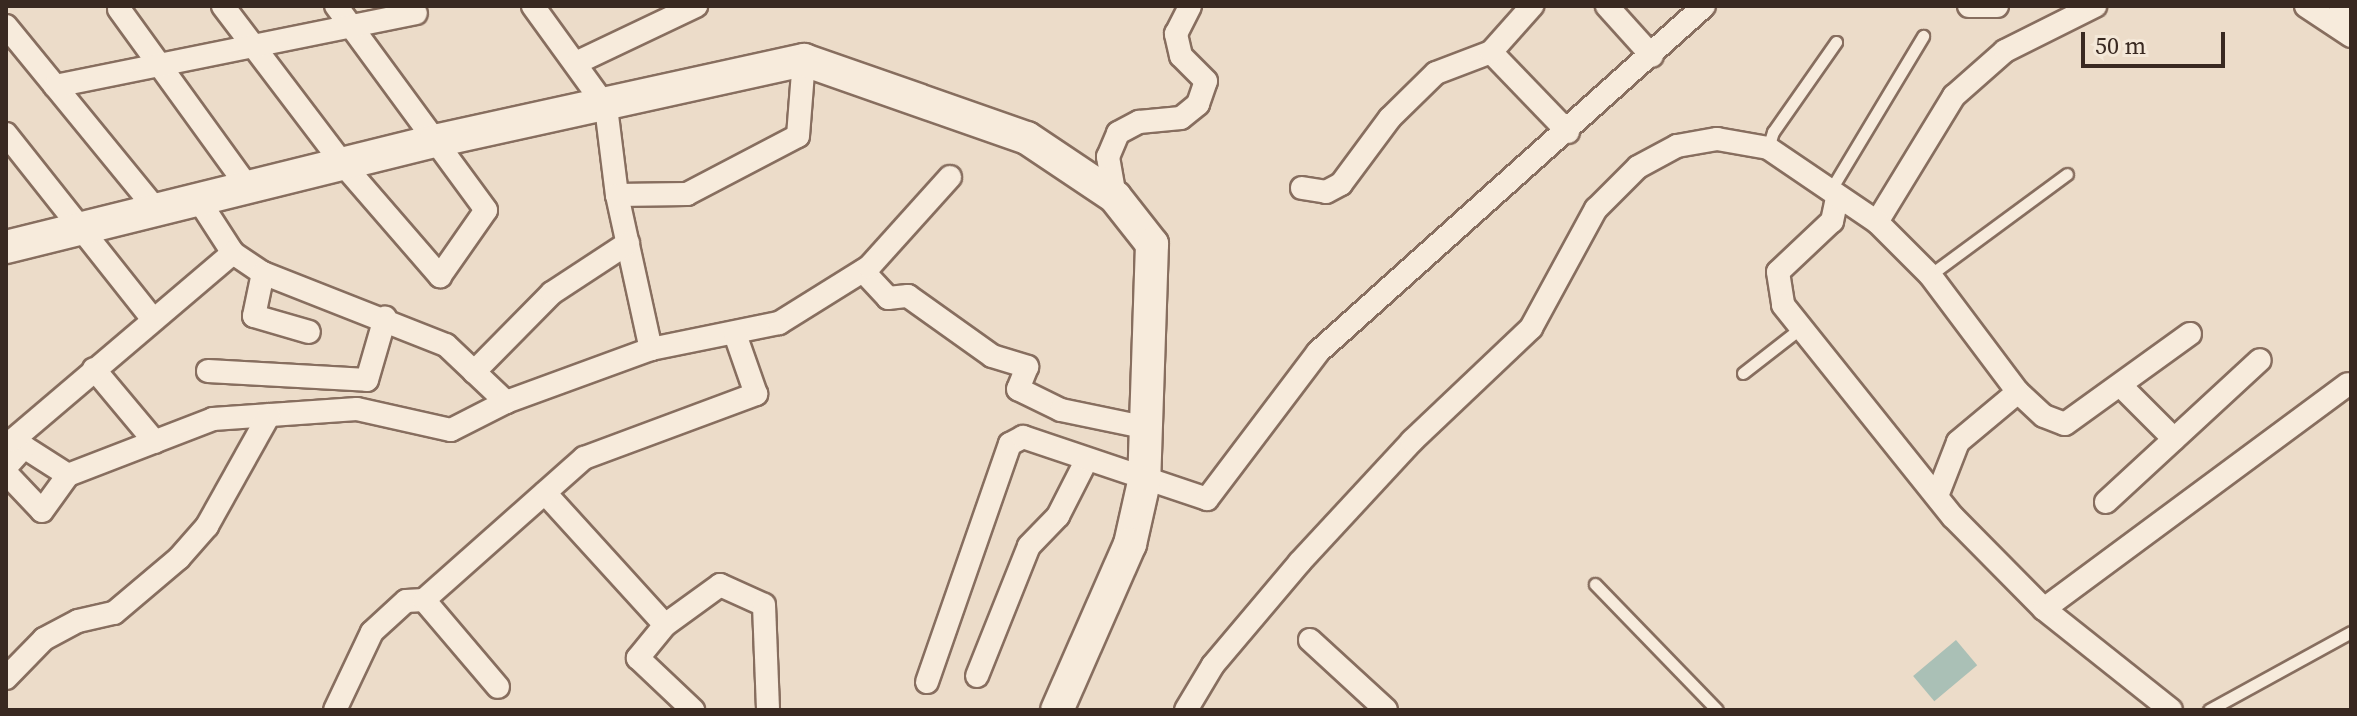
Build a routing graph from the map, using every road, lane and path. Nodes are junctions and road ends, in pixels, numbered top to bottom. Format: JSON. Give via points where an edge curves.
{"nodes":[{"id":1,"x":223,"y":6,"type":"edge"},
{"id":2,"x":336,"y":6,"type":"edge"},
{"id":3,"x":533,"y":6,"type":"edge"},
{"id":4,"x":696,"y":6,"type":"edge"},
{"id":5,"x":1190,"y":6,"type":"edge"},
{"id":6,"x":1532,"y":6,"type":"edge"},
{"id":7,"x":1607,"y":6,"type":"edge"},
{"id":8,"x":1704,"y":6,"type":"edge"},
{"id":9,"x":1969,"y":6,"type":"edge"},
{"id":10,"x":1997,"y":6,"type":"edge"},
{"id":11,"x":2095,"y":6,"type":"edge"},
{"id":12,"x":2306,"y":6,"type":"edge"},
{"id":13,"x":2340,"y":6,"type":"edge"},
{"id":14,"x":119,"y":9,"type":"dead end"},
{"id":15,"x":416,"y":13,"type":"dead end"},
{"id":16,"x":2351,"y":14,"type":"edge"},
{"id":17,"x":6,"y":26,"type":"edge"},
{"id":18,"x":352,"y":26,"type":"junction"},
{"id":19,"x":1923,"y":36,"type":"dead end"},
{"id":20,"x":2351,"y":36,"type":"edge"},
{"id":21,"x":1836,"y":42,"type":"dead end"},
{"id":22,"x":254,"y":45,"type":"junction"},
{"id":23,"x":1491,"y":52,"type":"junction"},
{"id":24,"x":1652,"y":56,"type":"junction"},
{"id":25,"x":804,"y":60,"type":"junction"},
{"id":26,"x":578,"y":62,"type":"junction"},
{"id":27,"x":156,"y":65,"type":"junction"},
{"id":28,"x":55,"y":86,"type":"junction"},
{"id":29,"x":606,"y":107,"type":"junction"},
{"id":30,"x":1568,"y":132,"type":"junction"},
{"id":31,"x":6,"y":134,"type":"edge"},
{"id":32,"x":435,"y":141,"type":"junction"},
{"id":33,"x":1768,"y":148,"type":"junction"},
{"id":34,"x":342,"y":163,"type":"junction"},
{"id":35,"x":2067,"y":174,"type":"dead end"},
{"id":36,"x":950,"y":177,"type":"dead end"},
{"id":37,"x":247,"y":186,"type":"junction"},
{"id":38,"x":1302,"y":188,"type":"dead end"},
{"id":39,"x":617,"y":195,"type":"junction"},
{"id":40,"x":1834,"y":195,"type":"junction"},
{"id":41,"x":1115,"y":197,"type":"junction"},
{"id":42,"x":198,"y":199,"type":"junction"},
{"id":43,"x":155,"y":208,"type":"junction"},
{"id":44,"x":1877,"y":222,"type":"junction"},
{"id":45,"x":86,"y":230,"type":"junction"},
{"id":46,"x":8,"y":243,"type":"edge"},
{"id":47,"x":628,"y":243,"type":"junction"},
{"id":48,"x":233,"y":253,"type":"junction"},
{"id":49,"x":863,"y":271,"type":"junction"},
{"id":50,"x":263,"y":273,"type":"junction"},
{"id":51,"x":1930,"y":275,"type":"junction"},
{"id":52,"x":152,"y":318,"type":"junction"},
{"id":53,"x":385,"y":318,"type":"junction"},
{"id":54,"x":1802,"y":327,"type":"junction"},
{"id":55,"x":309,"y":332,"type":"dead end"},
{"id":56,"x":735,"y":334,"type":"junction"},
{"id":57,"x":2190,"y":334,"type":"dead end"},
{"id":58,"x":651,"y":349,"type":"junction"},
{"id":59,"x":2260,"y":360,"type":"dead end"},
{"id":60,"x":94,"y":369,"type":"junction"},
{"id":61,"x":208,"y":371,"type":"dead end"},
{"id":62,"x":474,"y":372,"type":"junction"},
{"id":63,"x":1743,"y":373,"type":"dead end"},
{"id":64,"x":2348,"y":384,"type":"dead end"},
{"id":65,"x":2121,"y":386,"type":"junction"},
{"id":66,"x":2018,"y":392,"type":"junction"},
{"id":67,"x":506,"y":402,"type":"junction"},
{"id":68,"x":269,"y":415,"type":"junction"},
{"id":69,"x":1143,"y":427,"type":"junction"},
{"id":70,"x":2174,"y":439,"type":"junction"},
{"id":71,"x":155,"y":442,"type":"junction"},
{"id":72,"x":24,"y":447,"type":"junction"},
{"id":73,"x":1086,"y":461,"type":"junction"},
{"id":74,"x":6,"y":470,"type":"edge"},
{"id":75,"x":68,"y":475,"type":"junction"},
{"id":76,"x":1144,"y":482,"type":"junction"},
{"id":77,"x":545,"y":493,"type":"junction"},
{"id":78,"x":1937,"y":496,"type":"junction"},
{"id":79,"x":2106,"y":502,"type":"dead end"},
{"id":80,"x":1595,"y":584,"type":"dead end"},
{"id":81,"x":424,"y":600,"type":"junction"},
{"id":82,"x":2044,"y":609,"type":"junction"},
{"id":83,"x":665,"y":625,"type":"junction"},
{"id":84,"x":2351,"y":632,"type":"edge"},
{"id":85,"x":1310,"y":640,"type":"dead end"},
{"id":86,"x":977,"y":676,"type":"dead end"},
{"id":87,"x":6,"y":678,"type":"edge"},
{"id":88,"x":927,"y":682,"type":"dead end"},
{"id":89,"x":498,"y":687,"type":"dead end"},
{"id":90,"x":335,"y":710,"type":"edge"},
{"id":91,"x":693,"y":710,"type":"edge"},
{"id":92,"x":768,"y":710,"type":"edge"},
{"id":93,"x":1057,"y":710,"type":"edge"},
{"id":94,"x":1186,"y":710,"type":"edge"},
{"id":95,"x":1386,"y":710,"type":"edge"},
{"id":96,"x":1717,"y":710,"type":"edge"},
{"id":97,"x":2171,"y":710,"type":"edge"},
{"id":98,"x":2209,"y":710,"type":"edge"}],
"edges":[{"from":1,"to":22,"type":"street"},
{"from":2,"to":18,"type":"street"},
{"from":3,"to":26,"type":"street"},
{"from":4,"to":26,"type":"street"},
{"from":5,"to":41,"type":"street","via":[[1176,34],[1181,56],[1206,81],[1198,104],[1181,118],[1139,122],[1118,133],[1108,157]]},
{"from":6,"to":23,"type":"street"},
{"from":7,"to":24,"type":"street"},
{"from":8,"to":24,"type":"street"},
{"from":9,"to":10,"type":"street"},
{"from":11,"to":44,"type":"street","via":[[2005,51],[1954,96]]},
{"from":12,"to":20,"type":"street"},
{"from":13,"to":16,"type":"street"},
{"from":14,"to":27,"type":"street"},
{"from":15,"to":18,"type":"street"},
{"from":17,"to":28,"type":"street"},
{"from":18,"to":22,"type":"street"},
{"from":18,"to":32,"type":"street"},
{"from":19,"to":40,"type":"lane"},
{"from":21,"to":33,"type":"lane","via":[[1773,132]]},
{"from":22,"to":27,"type":"street"},
{"from":22,"to":34,"type":"street"},
{"from":23,"to":30,"type":"street"},
{"from":23,"to":38,"type":"street","via":[[1436,73],[1390,118],[1341,184],[1326,192]]},
{"from":24,"to":30,"type":"street"},
{"from":25,"to":29,"type":"street"},
{"from":25,"to":39,"type":"street","via":[[798,136],[687,194]]},
{"from":25,"to":41,"type":"street","via":[[1027,138]]},
{"from":26,"to":29,"type":"street"},
{"from":27,"to":28,"type":"street"},
{"from":27,"to":37,"type":"street"},
{"from":28,"to":43,"type":"street"},
{"from":29,"to":32,"type":"street"},
{"from":29,"to":39,"type":"street"},
{"from":30,"to":76,"type":"street","via":[[1318,352],[1207,499]]},
{"from":31,"to":45,"type":"street"},
{"from":32,"to":34,"type":"street"},
{"from":32,"to":34,"type":"street","via":[[486,210],[440,276]]},
{"from":33,"to":40,"type":"street"},
{"from":33,"to":94,"type":"street","via":[[1717,139],[1677,146],[1638,167],[1596,209],[1531,328],[1412,441],[1300,562],[1213,665]]},
{"from":34,"to":37,"type":"street"},
{"from":35,"to":51,"type":"lane"},
{"from":36,"to":49,"type":"street"},
{"from":37,"to":42,"type":"street"},
{"from":39,"to":47,"type":"street"},
{"from":40,"to":44,"type":"street"},
{"from":40,"to":54,"type":"street","via":[[1832,221],[1778,272],[1783,305]]},
{"from":41,"to":69,"type":"street","via":[[1152,244]]},
{"from":42,"to":43,"type":"street"},
{"from":42,"to":48,"type":"street"},
{"from":43,"to":45,"type":"street"},
{"from":44,"to":51,"type":"street"},
{"from":45,"to":46,"type":"street"},
{"from":45,"to":52,"type":"street"},
{"from":47,"to":58,"type":"street"},
{"from":47,"to":62,"type":"street","via":[[552,293]]},
{"from":48,"to":50,"type":"street"},
{"from":48,"to":52,"type":"street"},
{"from":49,"to":56,"type":"street","via":[[779,323]]},
{"from":49,"to":69,"type":"street","via":[[888,298],[908,296],[992,356],[1027,367],[1018,389],[1061,410]]},
{"from":50,"to":53,"type":"street"},
{"from":50,"to":55,"type":"street","via":[[254,316]]},
{"from":51,"to":66,"type":"street"},
{"from":52,"to":60,"type":"street"},
{"from":53,"to":61,"type":"street","via":[[367,380]]},
{"from":53,"to":62,"type":"street","via":[[446,345]]},
{"from":54,"to":63,"type":"lane"},
{"from":54,"to":78,"type":"street"},
{"from":56,"to":58,"type":"street"},
{"from":56,"to":77,"type":"street","via":[[756,394],[584,458]]},
{"from":57,"to":65,"type":"street"},
{"from":58,"to":67,"type":"street"},
{"from":59,"to":70,"type":"street"},
{"from":60,"to":71,"type":"street"},
{"from":60,"to":72,"type":"street","via":[[13,440]]},
{"from":62,"to":67,"type":"street"},
{"from":64,"to":82,"type":"street"},
{"from":65,"to":66,"type":"street","via":[[2065,424],[2044,416]]},
{"from":65,"to":70,"type":"street"},
{"from":66,"to":78,"type":"street","via":[[1958,442]]},
{"from":67,"to":68,"type":"street","via":[[451,430],[357,409]]},
{"from":68,"to":71,"type":"street","via":[[213,419]]},
{"from":68,"to":87,"type":"street","via":[[207,526],[179,558],[114,613],[78,621],[44,639]]},
{"from":69,"to":76,"type":"street"},
{"from":70,"to":79,"type":"street"},
{"from":71,"to":75,"type":"street"},
{"from":72,"to":74,"type":"street"},
{"from":72,"to":75,"type":"street"},
{"from":73,"to":76,"type":"street"},
{"from":73,"to":86,"type":"street","via":[[1058,516],[1029,546]]},
{"from":73,"to":88,"type":"street","via":[[1023,437],[1010,444]]},
{"from":74,"to":75,"type":"street","via":[[42,511]]},
{"from":76,"to":93,"type":"street","via":[[1130,544]]},
{"from":77,"to":81,"type":"street"},
{"from":77,"to":83,"type":"street"},
{"from":78,"to":82,"type":"street"},
{"from":80,"to":96,"type":"lane"},
{"from":81,"to":89,"type":"street"},
{"from":81,"to":90,"type":"street","via":[[406,601],[372,632]]},
{"from":82,"to":97,"type":"street"},
{"from":83,"to":91,"type":"street","via":[[638,658]]},
{"from":83,"to":92,"type":"street","via":[[720,585],[764,605]]},
{"from":84,"to":98,"type":"lane"},
{"from":85,"to":95,"type":"street"}]}
